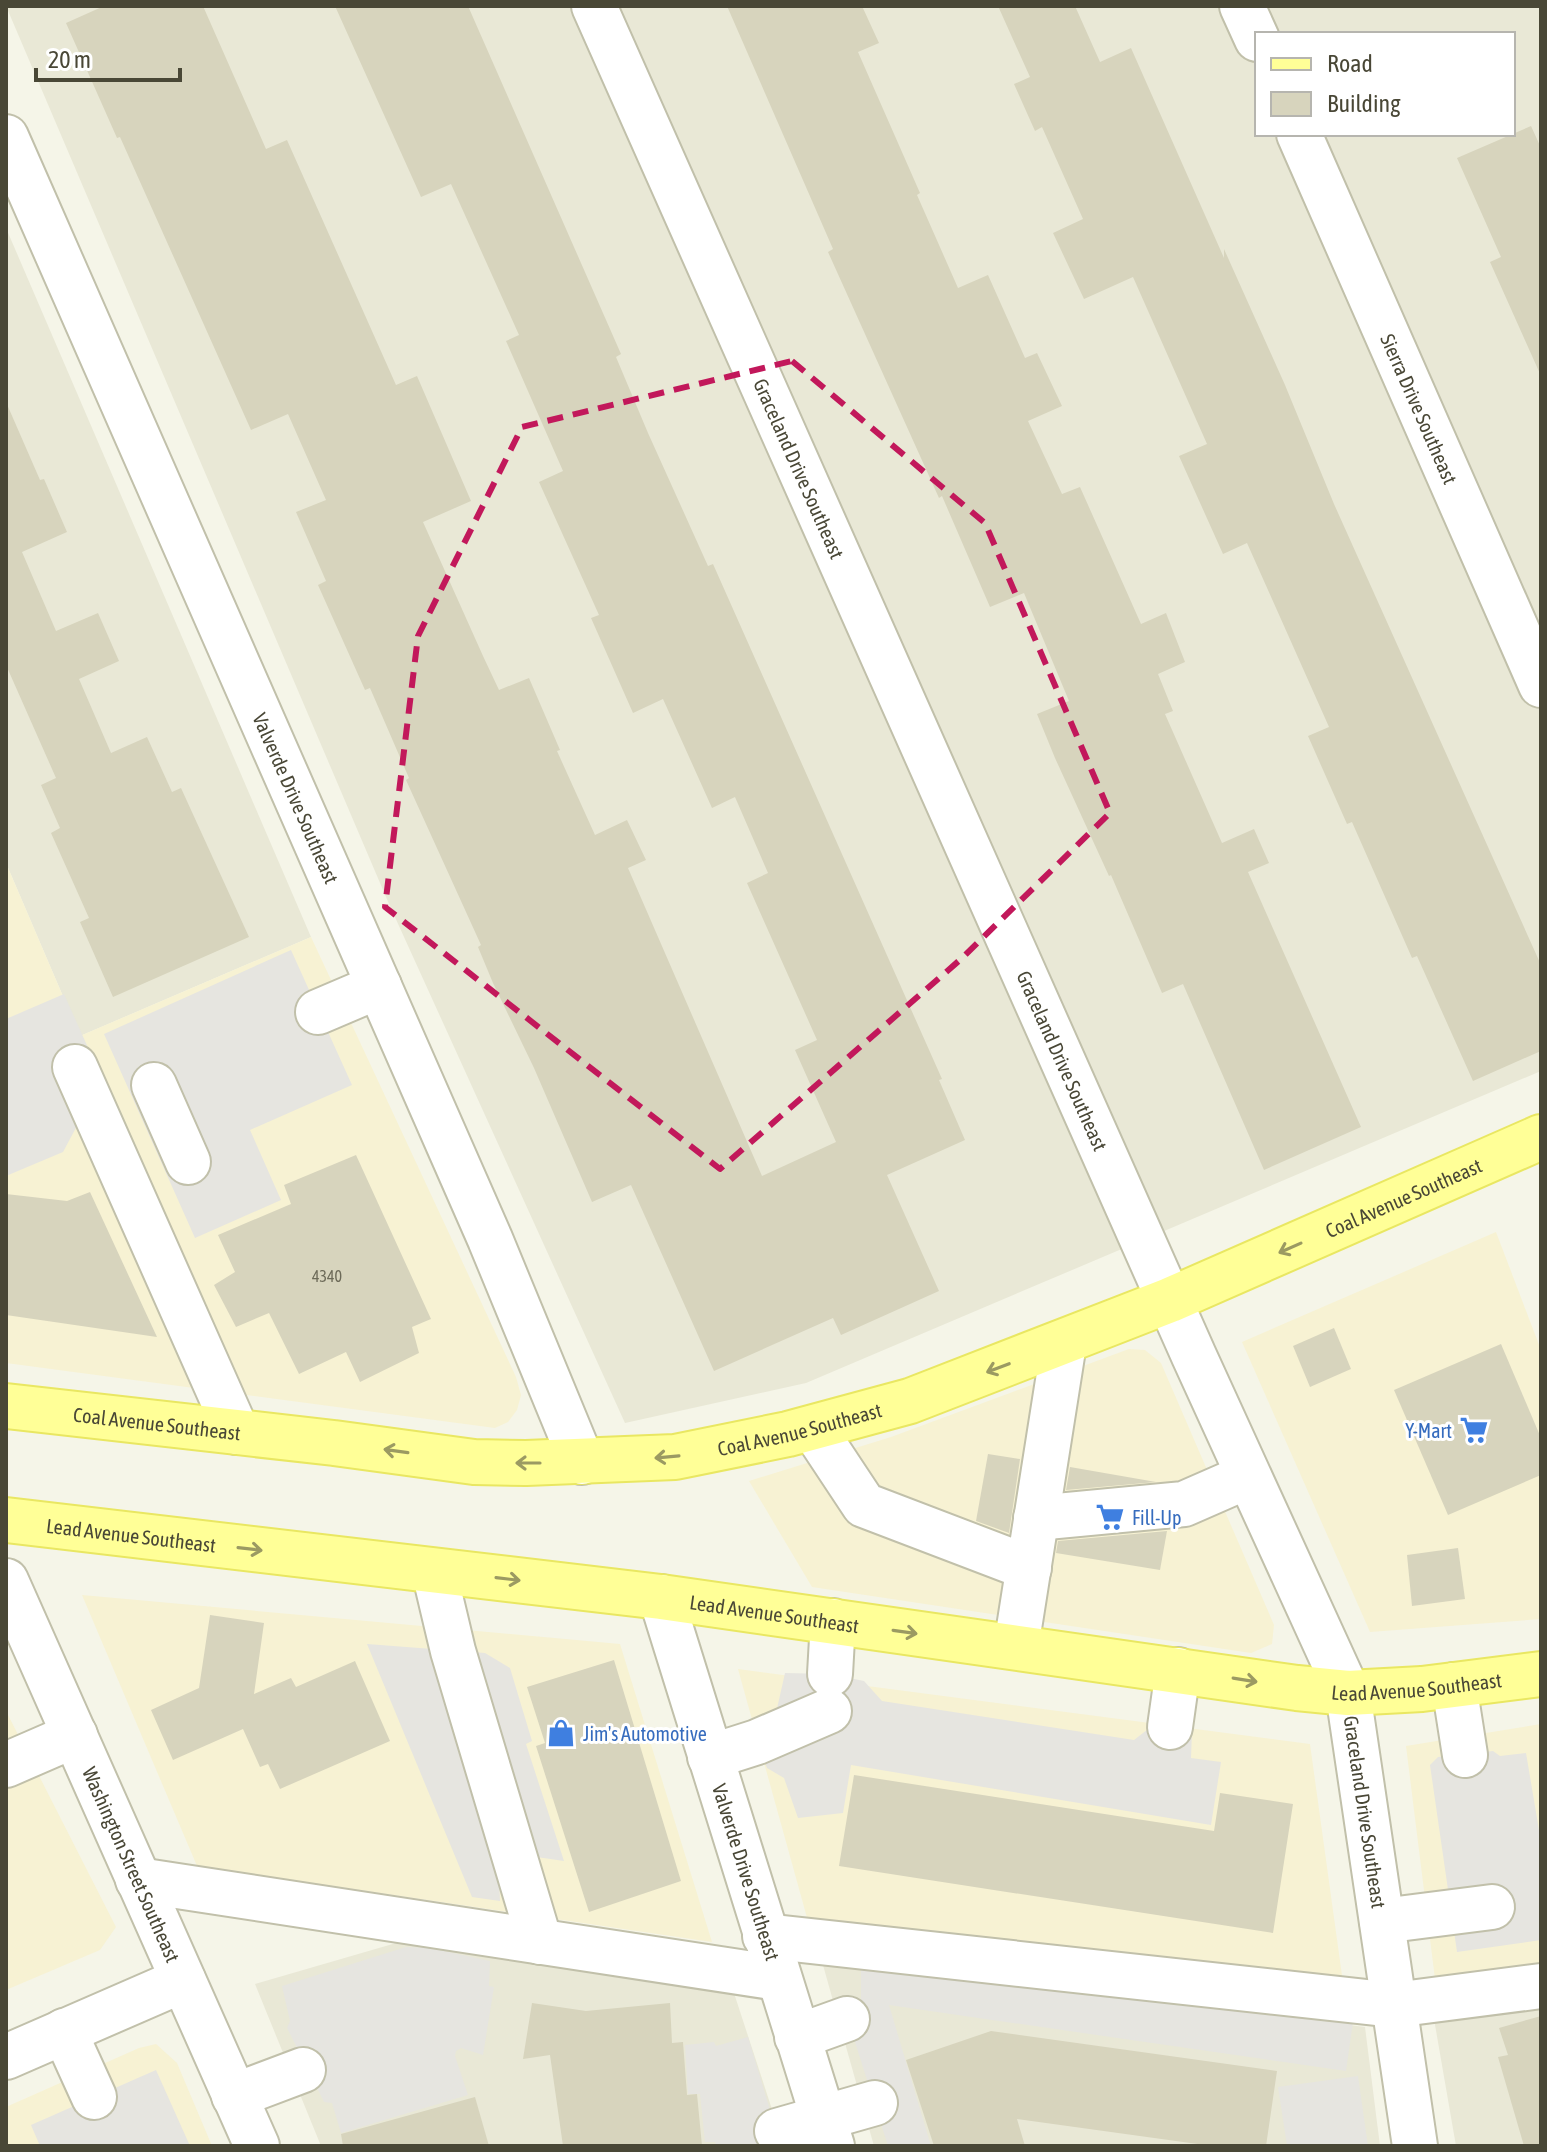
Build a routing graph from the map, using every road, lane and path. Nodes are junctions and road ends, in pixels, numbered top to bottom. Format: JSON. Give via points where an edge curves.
{"nodes":[{"id":1,"x":594,"y":6,"type":"edge"},
{"id":2,"x":1242,"y":6,"type":"edge"},
{"id":3,"x":1255,"y":35,"type":"edge"},
{"id":4,"x":1300,"y":136,"type":"edge"},
{"id":5,"x":6,"y":137,"type":"edge"},
{"id":6,"x":1541,"y":685,"type":"edge"},
{"id":7,"x":379,"y":986,"type":"junction"},
{"id":8,"x":318,"y":1012,"type":"dead end"},
{"id":9,"x":75,"y":1067,"type":"dead end"},
{"id":10,"x":154,"y":1085,"type":"dead end"},
{"id":11,"x":1541,"y":1137,"type":"edge"},
{"id":12,"x":188,"y":1162,"type":"dead end"},
{"id":13,"x":1170,"y":1300,"type":"junction"},
{"id":14,"x":1064,"y":1343,"type":"junction"},
{"id":15,"x":6,"y":1406,"type":"edge"},
{"id":16,"x":813,"y":1428,"type":"junction"},
{"id":17,"x":237,"y":1432,"type":"junction"},
{"id":18,"x":582,"y":1462,"type":"junction"},
{"id":19,"x":1248,"y":1476,"type":"junction"},
{"id":20,"x":1036,"y":1518,"type":"junction"},
{"id":21,"x":6,"y":1520,"type":"edge"},
{"id":22,"x":1029,"y":1568,"type":"junction"},
{"id":23,"x":434,"y":1571,"type":"junction"},
{"id":24,"x":6,"y":1581,"type":"edge"},
{"id":25,"x":661,"y":1597,"type":"junction"},
{"id":26,"x":833,"y":1621,"type":"junction"},
{"id":27,"x":18,"y":1641,"type":"edge"},
{"id":28,"x":1016,"y":1647,"type":"junction"},
{"id":29,"x":1178,"y":1670,"type":"junction"},
{"id":30,"x":1541,"y":1674,"type":"edge"},
{"id":31,"x":1454,"y":1685,"type":"junction"},
{"id":32,"x":1348,"y":1693,"type":"junction"},
{"id":33,"x":1170,"y":1727,"type":"dead end"},
{"id":34,"x":75,"y":1735,"type":"junction"},
{"id":35,"x":1465,"y":1755,"type":"dead end"},
{"id":36,"x":710,"y":1757,"type":"junction"},
{"id":37,"x":6,"y":1765,"type":"edge"},
{"id":38,"x":138,"y":1880,"type":"junction"},
{"id":39,"x":1492,"y":1907,"type":"dead end"},
{"id":40,"x":1382,"y":1921,"type":"junction"},
{"id":41,"x":765,"y":1936,"type":"junction"},
{"id":42,"x":540,"y":1942,"type":"junction"},
{"id":43,"x":778,"y":1978,"type":"junction"},
{"id":44,"x":183,"y":1980,"type":"junction"},
{"id":45,"x":1541,"y":1986,"type":"edge"},
{"id":46,"x":1394,"y":2005,"type":"junction"},
{"id":47,"x":847,"y":2019,"type":"dead end"},
{"id":48,"x":64,"y":2031,"type":"junction"},
{"id":49,"x":797,"y":2037,"type":"junction"},
{"id":50,"x":6,"y":2057,"type":"edge"},
{"id":51,"x":303,"y":2070,"type":"dead end"},
{"id":52,"x":234,"y":2096,"type":"junction"},
{"id":53,"x":94,"y":2097,"type":"dead end"},
{"id":54,"x":875,"y":2103,"type":"dead end"},
{"id":55,"x":777,"y":2131,"type":"dead end"},
{"id":56,"x":827,"y":2132,"type":"edge"},
{"id":57,"x":257,"y":2146,"type":"edge"},
{"id":58,"x":1415,"y":2146,"type":"edge"}],
"edges":[{"from":1,"to":13,"type":"street","name":"Graceland Drive Southeast"},
{"from":2,"to":3,"type":"street"},
{"from":4,"to":6,"type":"street","name":"Sierra Drive Southeast"},
{"from":5,"to":7,"type":"street","name":"Valverde Drive Southeast"},
{"from":7,"to":8,"type":"street"},
{"from":7,"to":18,"type":"street","name":"Valverde Drive Southeast"},
{"from":9,"to":17,"type":"street"},
{"from":10,"to":12,"type":"street"},
{"from":11,"to":13,"type":"main road","name":"Coal Avenue Southeast","one_way":true},
{"from":13,"to":14,"type":"main road","name":"Coal Avenue Southeast"},
{"from":13,"to":19,"type":"street","name":"Graceland Drive Southeast"},
{"from":14,"to":16,"type":"main road","name":"Coal Avenue Southeast","one_way":true,"via":[[910,1401]]},
{"from":14,"to":20,"type":"street"},
{"from":15,"to":17,"type":"main road","name":"Coal Avenue Southeast"},
{"from":16,"to":18,"type":"main road","name":"Coal Avenue Southeast","one_way":true,"via":[[675,1457]]},
{"from":16,"to":22,"type":"street","via":[[864,1505]]},
{"from":18,"to":17,"type":"main road","name":"Coal Avenue Southeast","one_way":true,"via":[[474,1462]]},
{"from":19,"to":20,"type":"street","via":[[1184,1504]]},
{"from":19,"to":32,"type":"street","name":"Graceland Drive Southeast"},
{"from":20,"to":22,"type":"street"},
{"from":21,"to":23,"type":"main road","name":"Lead Avenue Southeast","one_way":true},
{"from":22,"to":28,"type":"street"},
{"from":23,"to":25,"type":"main road","name":"Lead Avenue Southeast","one_way":true},
{"from":23,"to":42,"type":"street"},
{"from":24,"to":27,"type":"street","name":"Washington Street Southeast"},
{"from":25,"to":26,"type":"main road","name":"Lead Avenue Southeast"},
{"from":25,"to":36,"type":"street","name":"Valverde Drive Southeast"},
{"from":26,"to":28,"type":"main road","name":"Lead Avenue Southeast","one_way":true},
{"from":26,"to":36,"type":"street","via":[[830,1692],[757,1742]]},
{"from":27,"to":34,"type":"street","name":"Washington Street Southeast"},
{"from":28,"to":29,"type":"main road","name":"Lead Avenue Southeast"},
{"from":29,"to":32,"type":"main road","name":"Lead Avenue Southeast","one_way":true},
{"from":29,"to":33,"type":"street"},
{"from":30,"to":31,"type":"main road","name":"Lead Avenue Southeast"},
{"from":31,"to":32,"type":"main road","name":"Lead Avenue Southeast"},
{"from":31,"to":35,"type":"street"},
{"from":32,"to":40,"type":"street","name":"Graceland Drive Southeast"},
{"from":34,"to":37,"type":"street"},
{"from":34,"to":38,"type":"street","name":"Washington Street Southeast"},
{"from":36,"to":41,"type":"street","name":"Valverde Drive Southeast"},
{"from":38,"to":42,"type":"street"},
{"from":38,"to":44,"type":"street","name":"Washington Street Southeast"},
{"from":39,"to":40,"type":"street"},
{"from":40,"to":46,"type":"street","name":"Graceland Drive Southeast"},
{"from":41,"to":43,"type":"street","name":"Valverde Drive Southeast"},
{"from":41,"to":46,"type":"street","via":[[1080,1980]]},
{"from":42,"to":43,"type":"street"},
{"from":43,"to":49,"type":"street","name":"Valverde Drive Southeast"},
{"from":44,"to":48,"type":"street"},
{"from":44,"to":52,"type":"street","name":"Washington Street Southeast"},
{"from":45,"to":46,"type":"street"},
{"from":46,"to":58,"type":"street","name":"Graceland Drive Southeast"},
{"from":47,"to":49,"type":"street"},
{"from":48,"to":50,"type":"street"},
{"from":48,"to":53,"type":"street"},
{"from":49,"to":56,"type":"street","name":"Valverde Drive Southeast"},
{"from":51,"to":52,"type":"street"},
{"from":52,"to":57,"type":"street","name":"Washington Street Southeast"},
{"from":54,"to":56,"type":"street"},
{"from":55,"to":56,"type":"street"}]}
